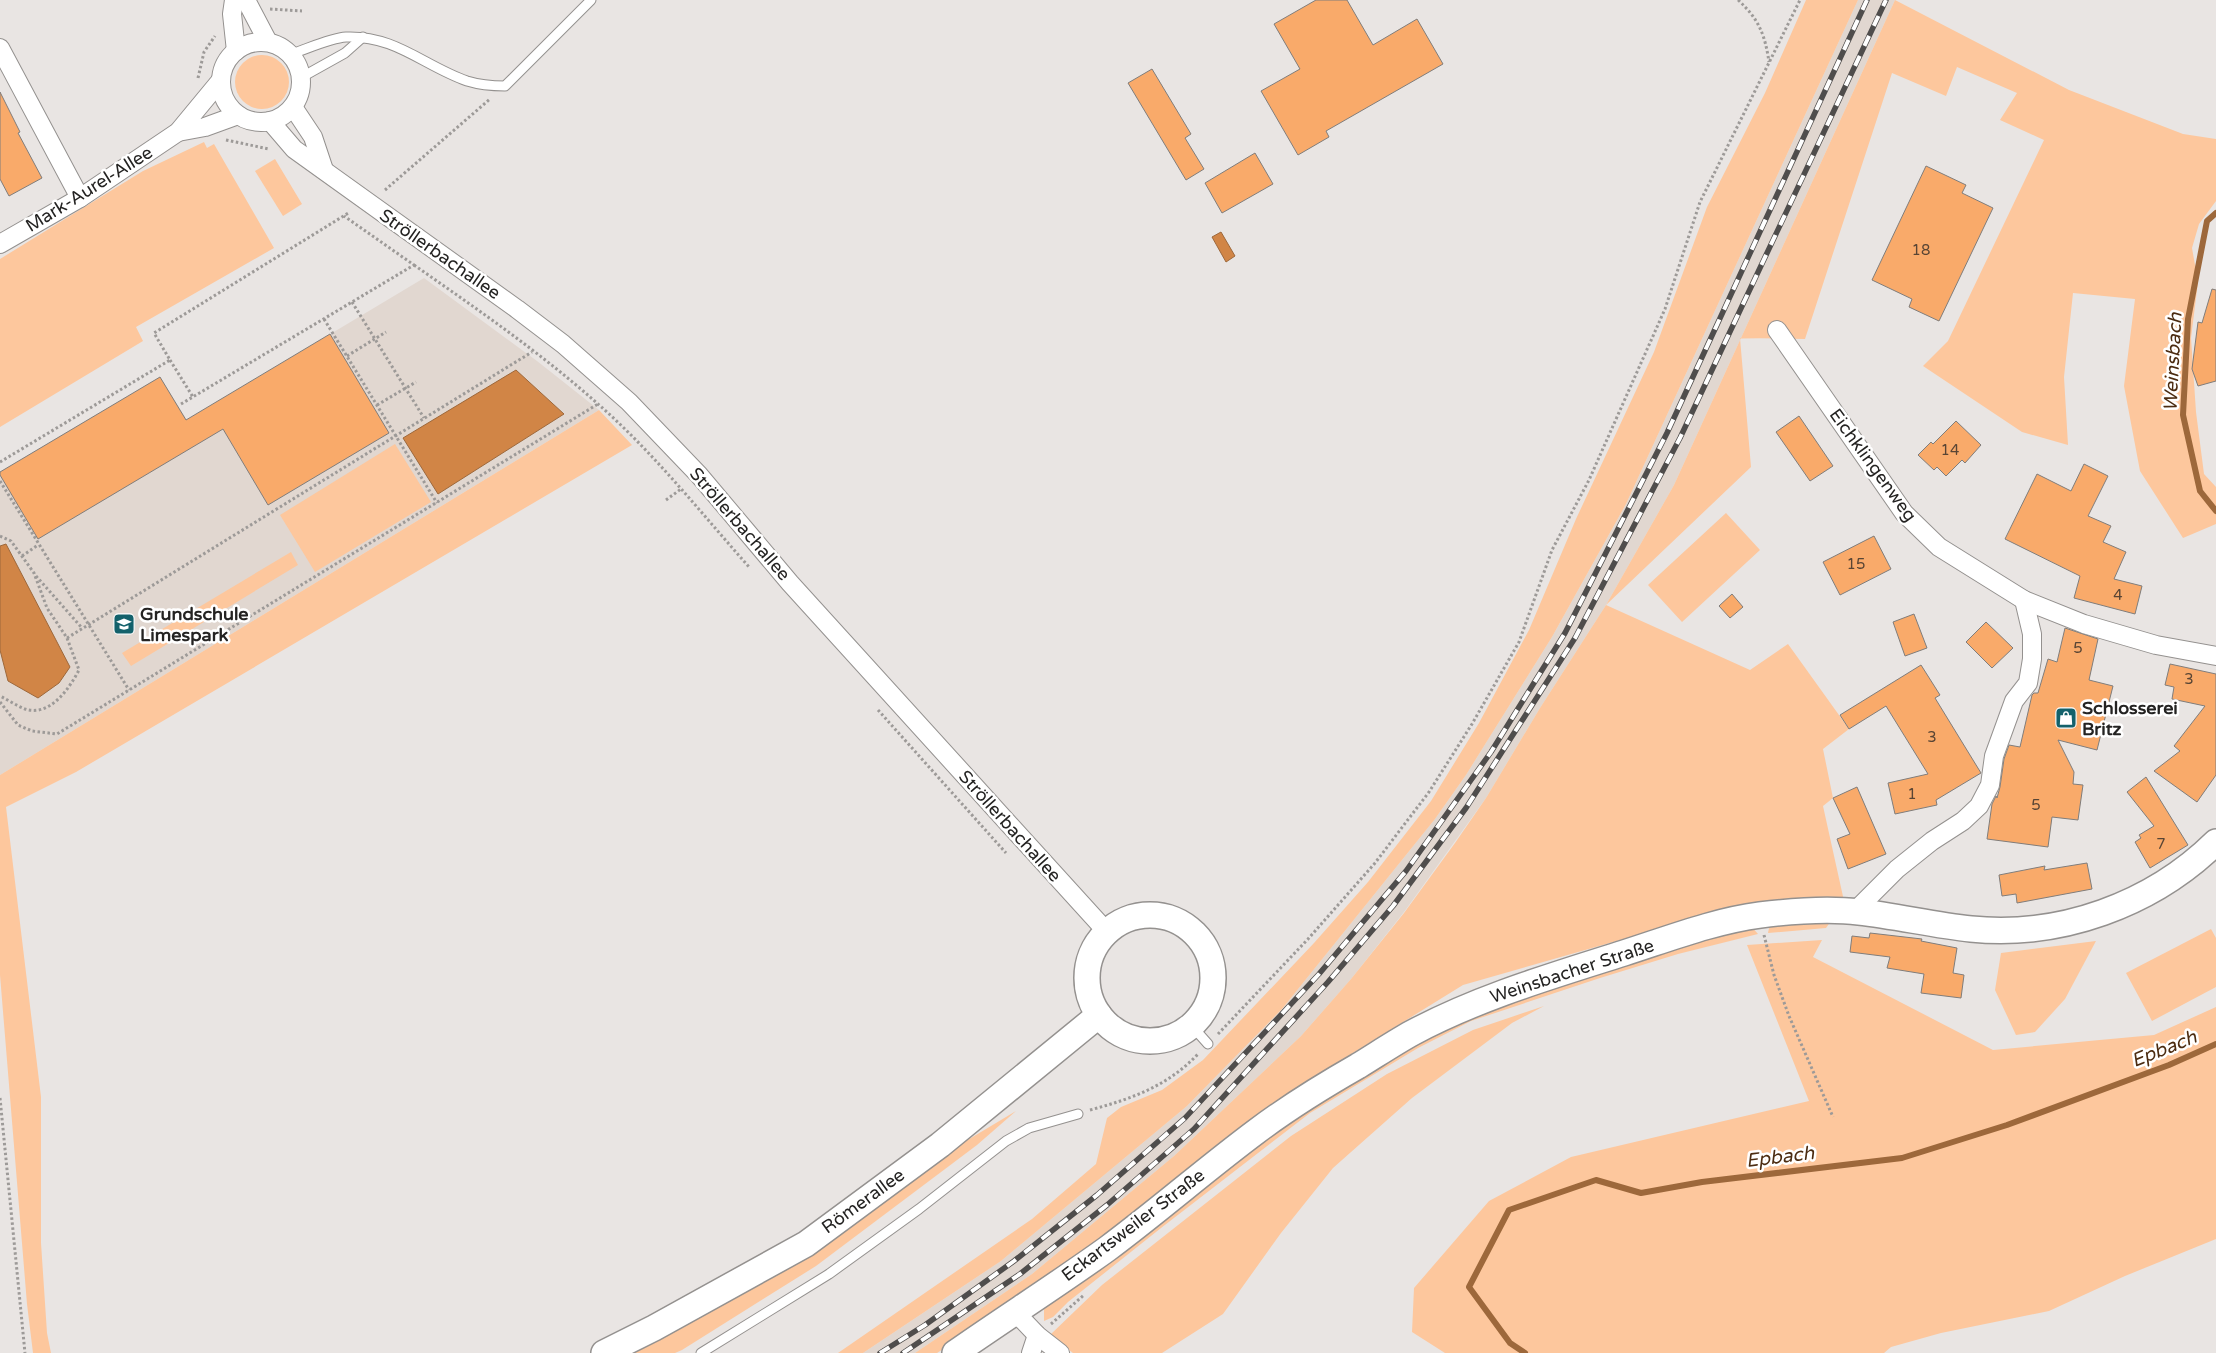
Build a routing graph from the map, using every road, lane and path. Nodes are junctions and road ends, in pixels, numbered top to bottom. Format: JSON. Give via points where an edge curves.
{"nodes":[{"id":1,"x":234,"y":0,"type":"edge"},
{"id":2,"x":246,"y":0,"type":"edge"},
{"id":3,"x":591,"y":0,"type":"edge"},
{"id":4,"x":1738,"y":0,"type":"edge"},
{"id":5,"x":1800,"y":0,"type":"edge"},
{"id":6,"x":363,"y":37,"type":"junction"},
{"id":7,"x":268,"y":42,"type":"junction"},
{"id":8,"x":0,"y":48,"type":"edge"},
{"id":9,"x":236,"y":52,"type":"junction"},
{"id":10,"x":291,"y":54,"type":"junction"},
{"id":11,"x":1769,"y":64,"type":"junction"},
{"id":12,"x":302,"y":77,"type":"junction"},
{"id":13,"x":221,"y":80,"type":"junction"},
{"id":14,"x":505,"y":86,"type":"junction"},
{"id":15,"x":293,"y":107,"type":"junction"},
{"id":16,"x":238,"y":115,"type":"junction"},
{"id":17,"x":270,"y":121,"type":"junction"},
{"id":18,"x":178,"y":132,"type":"junction"},
{"id":19,"x":324,"y":170,"type":"junction"},
{"id":20,"x":385,"y":190,"type":"dead end"},
{"id":21,"x":80,"y":198,"type":"junction"},
{"id":22,"x":351,"y":211,"type":"dead end"},
{"id":23,"x":344,"y":216,"type":"junction"},
{"id":24,"x":0,"y":244,"type":"edge"},
{"id":25,"x":414,"y":265,"type":"junction"},
{"id":26,"x":352,"y":302,"type":"junction"},
{"id":27,"x":324,"y":319,"type":"junction"},
{"id":28,"x":1777,"y":330,"type":"dead end"},
{"id":29,"x":386,"y":332,"type":"dead end"},
{"id":30,"x":375,"y":339,"type":"junction"},
{"id":31,"x":532,"y":352,"type":"junction"},
{"id":32,"x":347,"y":356,"type":"junction"},
{"id":33,"x":170,"y":360,"type":"junction"},
{"id":34,"x":416,"y":382,"type":"dead end"},
{"id":35,"x":406,"y":389,"type":"junction"},
{"id":36,"x":193,"y":397,"type":"junction"},
{"id":37,"x":181,"y":404,"type":"dead end"},
{"id":38,"x":598,"y":404,"type":"junction"},
{"id":39,"x":378,"y":406,"type":"junction"},
{"id":40,"x":424,"y":418,"type":"junction"},
{"id":41,"x":396,"y":436,"type":"junction"},
{"id":42,"x":0,"y":462,"type":"edge"},
{"id":43,"x":0,"y":481,"type":"edge"},
{"id":44,"x":437,"y":503,"type":"junction"},
{"id":45,"x":0,"y":536,"type":"edge"},
{"id":46,"x":38,"y":545,"type":"junction"},
{"id":47,"x":22,"y":556,"type":"junction"},
{"id":48,"x":753,"y":571,"type":"dead end"},
{"id":49,"x":34,"y":573,"type":"junction"},
{"id":50,"x":2024,"y":600,"type":"junction"},
{"id":51,"x":88,"y":624,"type":"junction"},
{"id":52,"x":82,"y":628,"type":"junction"},
{"id":53,"x":67,"y":638,"type":"junction"},
{"id":54,"x":2216,"y":656,"type":"edge"},
{"id":55,"x":129,"y":690,"type":"junction"},
{"id":56,"x":0,"y":696,"type":"edge"},
{"id":57,"x":0,"y":702,"type":"edge"},
{"id":58,"x":873,"y":705,"type":"dead end"},
{"id":59,"x":2216,"y":842,"type":"edge"},
{"id":60,"x":1006,"y":853,"type":"dead end"},
{"id":61,"x":1855,"y":912,"type":"junction"},
{"id":62,"x":1767,"y":928,"type":"junction"},
{"id":63,"x":1107,"y":932,"type":"junction"},
{"id":64,"x":1755,"y":937,"type":"dead end"},
{"id":65,"x":1099,"y":1015,"type":"junction"},
{"id":66,"x":1200,"y":1035,"type":"junction"},
{"id":67,"x":1310,"y":1095,"type":"joint"},
{"id":68,"x":0,"y":1098,"type":"edge"},
{"id":69,"x":0,"y":1106,"type":"edge"},
{"id":70,"x":1078,"y":1114,"type":"joint"},
{"id":71,"x":1834,"y":1118,"type":"dead end"},
{"id":72,"x":1087,"y":1292,"type":"dead end"},
{"id":73,"x":1014,"y":1311,"type":"junction"},
{"id":74,"x":1037,"y":1336,"type":"junction"},
{"id":75,"x":25,"y":1353,"type":"edge"},
{"id":76,"x":604,"y":1353,"type":"edge"},
{"id":77,"x":701,"y":1353,"type":"edge"},
{"id":78,"x":955,"y":1353,"type":"edge"},
{"id":79,"x":1031,"y":1353,"type":"edge"},
{"id":80,"x":1060,"y":1353,"type":"edge"}],
"edges":[{"from":1,"to":9,"type":"street","via":[[232,14]]},
{"from":2,"to":7,"type":"street"},
{"from":3,"to":14,"type":"lane"},
{"from":4,"to":11,"type":"path","via":[[1748,9],[1765,37]]},
{"from":5,"to":11,"type":"path"},
{"from":6,"to":10,"type":"lane","via":[[343,37]]},
{"from":6,"to":12,"type":"lane","via":[[345,53]]},
{"from":6,"to":14,"type":"lane","via":[[391,43],[468,81]]},
{"from":7,"to":9,"type":"street","via":[[254,42]]},
{"from":7,"to":10,"type":"street"},
{"from":8,"to":21,"type":"street"},
{"from":9,"to":13,"type":"street","via":[[224,67]]},
{"from":10,"to":12,"type":"street"},
{"from":11,"to":66,"type":"path","via":[[1700,202],[1665,309],[1589,480],[1552,550],[1519,642],[1472,724],[1429,792],[1375,863],[1308,939]]},
{"from":12,"to":15,"type":"street","via":[[301,90]]},
{"from":13,"to":16,"type":"street","via":[[222,94]]},
{"from":13,"to":18,"type":"street","name":"Mark-Aurel-Allee"},
{"from":14,"to":20,"type":"path"},
{"from":15,"to":17,"type":"street"},
{"from":15,"to":19,"type":"street","via":[[313,137]]},
{"from":16,"to":17,"type":"street","via":[[250,121]]},
{"from":16,"to":18,"type":"street","name":"Mark-Aurel-Allee","via":[[205,127]]},
{"from":17,"to":19,"type":"street","name":"Ströllerbachallee","via":[[294,149]]},
{"from":18,"to":21,"type":"street","name":"Mark-Aurel-Allee"},
{"from":19,"to":63,"type":"street","name":"Ströllerbachallee","via":[[517,309],[629,402],[699,475],[790,583]]},
{"from":21,"to":24,"type":"street","name":"Mark-Aurel-Allee"},
{"from":22,"to":23,"type":"path"},
{"from":23,"to":25,"type":"path"},
{"from":23,"to":33,"type":"path","via":[[154,333]]},
{"from":25,"to":26,"type":"path"},
{"from":25,"to":31,"type":"path"},
{"from":26,"to":27,"type":"path"},
{"from":26,"to":30,"type":"path"},
{"from":27,"to":32,"type":"path"},
{"from":27,"to":36,"type":"path"},
{"from":28,"to":50,"type":"street","name":"Eichklingenweg","via":[[1904,513],[1940,547]]},
{"from":29,"to":30,"type":"path"},
{"from":30,"to":32,"type":"path"},
{"from":30,"to":35,"type":"path"},
{"from":31,"to":38,"type":"path"},
{"from":31,"to":40,"type":"path"},
{"from":32,"to":39,"type":"path"},
{"from":33,"to":36,"type":"path"},
{"from":33,"to":42,"type":"path"},
{"from":34,"to":35,"type":"path"},
{"from":35,"to":39,"type":"path"},
{"from":35,"to":40,"type":"path"},
{"from":36,"to":37,"type":"path"},
{"from":38,"to":44,"type":"path"},
{"from":38,"to":48,"type":"path","via":[[656,462]]},
{"from":39,"to":41,"type":"path"},
{"from":40,"to":41,"type":"path"},
{"from":41,"to":44,"type":"path"},
{"from":41,"to":51,"type":"path"},
{"from":43,"to":46,"type":"path"},
{"from":44,"to":55,"type":"path"},
{"from":45,"to":47,"type":"path","via":[[11,541]]},
{"from":46,"to":47,"type":"path"},
{"from":46,"to":51,"type":"path"},
{"from":47,"to":49,"type":"path"},
{"from":49,"to":52,"type":"path"},
{"from":49,"to":53,"type":"path","via":[[47,608]]},
{"from":50,"to":54,"type":"street","name":"Eichklingenweg","via":[[2156,645]]},
{"from":50,"to":61,"type":"street","via":[[2032,634],[2028,683],[2014,701],[1994,756],[1990,785],[1979,806],[1897,869]]},
{"from":51,"to":52,"type":"path"},
{"from":51,"to":55,"type":"path"},
{"from":52,"to":53,"type":"path"},
{"from":53,"to":56,"type":"path","via":[[79,670],[69,690],[45,709],[27,710]]},
{"from":55,"to":57,"type":"path","via":[[57,734],[32,731],[18,725]]},
{"from":58,"to":60,"type":"path"},
{"from":59,"to":61,"type":"street","name":"Weinsbacher Straße","via":[[2184,870],[2150,892],[2099,915],[2056,926],[1972,929]]},
{"from":61,"to":62,"type":"street","name":"Weinsbacher Straße","via":[[1799,912]]},
{"from":62,"to":64,"type":"path"},
{"from":62,"to":67,"type":"street","name":"Weinsbacher Straße","via":[[1743,918],[1478,1002],[1413,1032]]},
{"from":62,"to":71,"type":"path","via":[[1774,975]]},
{"from":63,"to":65,"type":"street","via":[[1090,959],[1087,978],[1090,997]]},
{"from":63,"to":66,"type":"street","via":[[1135,917],[1156,916],[1177,921],[1194,933],[1207,949],[1213,969],[1213,990]]},
{"from":65,"to":66,"type":"street","via":[[1113,1030],[1132,1039],[1154,1042]]},
{"from":65,"to":76,"type":"street","name":"Römerallee","via":[[940,1145],[806,1244]]},
{"from":66,"to":70,"type":"path","via":[[1190,1064],[1151,1091]]},
{"from":67,"to":73,"type":"street","name":"Eckartsweiler Straße","via":[[1259,1130],[1106,1249]]},
{"from":68,"to":69,"type":"path"},
{"from":69,"to":75,"type":"path"},
{"from":70,"to":77,"type":"lane","via":[[1030,1128],[1006,1141],[829,1274]]},
{"from":72,"to":74,"type":"path"},
{"from":73,"to":74,"type":"street"},
{"from":73,"to":78,"type":"street","name":"Eckartsweiler Straße"},
{"from":74,"to":79,"type":"street"},
{"from":74,"to":80,"type":"street"}]}
